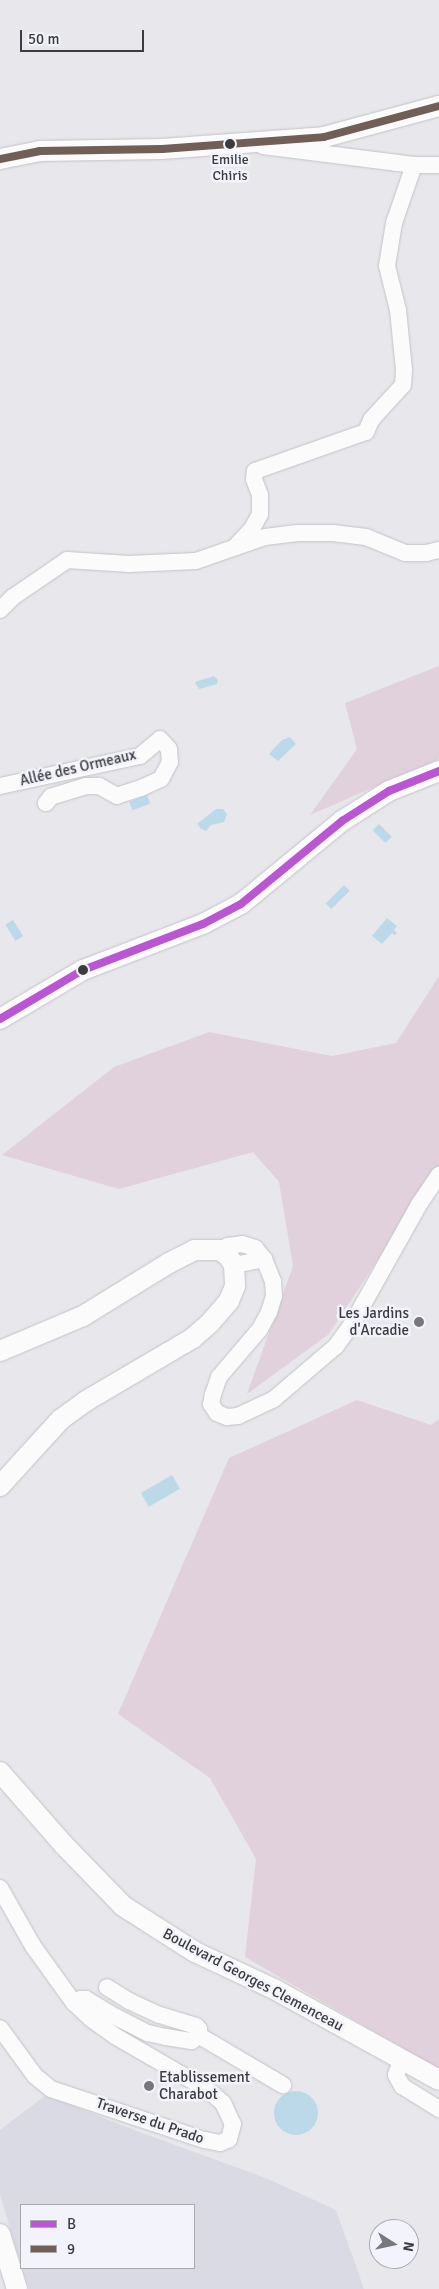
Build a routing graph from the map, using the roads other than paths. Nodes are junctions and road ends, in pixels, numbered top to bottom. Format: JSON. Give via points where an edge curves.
{"nodes":[{"id":1,"x":439,"y":106,"type":"edge"},
{"id":2,"x":249,"y":142,"type":"junction"},
{"id":3,"x":0,"y":159,"type":"edge"},
{"id":4,"x":414,"y":165,"type":"junction"},
{"id":5,"x":439,"y":165,"type":"edge"},
{"id":6,"x":235,"y":546,"type":"junction"},
{"id":7,"x":439,"y":550,"type":"edge"},
{"id":8,"x":0,"y":610,"type":"edge"},
{"id":9,"x":439,"y":771,"type":"edge"},
{"id":10,"x":0,"y":786,"type":"edge"},
{"id":11,"x":46,"y":803,"type":"dead end"},
{"id":12,"x":0,"y":1019,"type":"edge"},
{"id":13,"x":439,"y":1175,"type":"edge"},
{"id":14,"x":220,"y":1250,"type":"junction"},
{"id":15,"x":264,"y":1259,"type":"junction"},
{"id":16,"x":234,"y":1265,"type":"junction"},
{"id":17,"x":0,"y":1351,"type":"edge"},
{"id":18,"x":0,"y":1486,"type":"edge"},
{"id":19,"x":0,"y":1772,"type":"edge"},
{"id":20,"x":0,"y":1888,"type":"edge"},
{"id":21,"x":107,"y":1987,"type":"dead end"},
{"id":22,"x":74,"y":2003,"type":"junction"},
{"id":23,"x":0,"y":2028,"type":"edge"},
{"id":24,"x":198,"y":2035,"type":"junction"},
{"id":25,"x":402,"y":2059,"type":"junction"},
{"id":26,"x":439,"y":2080,"type":"edge"},
{"id":27,"x":283,"y":2085,"type":"dead end"},
{"id":28,"x":439,"y":2109,"type":"edge"},
{"id":29,"x":0,"y":2234,"type":"edge"},
{"id":30,"x":17,"y":2289,"type":"edge"}],
"edges":[{"from":1,"to":2,"type":"main road","via":[[324,137]]},
{"from":2,"to":3,"type":"main road","via":[[162,149],[40,151]]},
{"from":2,"to":4,"type":"street","via":[[276,149]]},
{"from":4,"to":5,"type":"street"},
{"from":4,"to":6,"type":"street","via":[[394,223],[387,266],[398,310],[403,385],[371,420],[366,432],[256,471],[254,479],[260,495],[260,514],[252,529]]},
{"from":6,"to":7,"type":"street","via":[[265,537],[333,533],[366,537],[405,553]]},
{"from":6,"to":8,"type":"street","via":[[196,561],[129,564],[67,560],[13,597]]},
{"from":9,"to":12,"type":"main road","via":[[389,791],[342,821],[241,904],[203,924],[84,970]]},
{"from":10,"to":11,"type":"street","name":"Allée des Ormeaux","via":[[140,756],[160,739],[169,749],[170,762],[160,779],[141,788],[117,796],[99,786],[86,786],[51,797]]},
{"from":13,"to":15,"type":"street","via":[[336,1346],[274,1399],[249,1412],[227,1417],[217,1413],[212,1404],[213,1394],[219,1378],[260,1329],[269,1312],[274,1296],[273,1281]]},
{"from":14,"to":15,"type":"street","via":[[242,1244],[255,1248]]},
{"from":14,"to":16,"type":"main road"},
{"from":14,"to":17,"type":"main road","via":[[206,1249],[182,1256],[83,1316]]},
{"from":15,"to":16,"type":"street"},
{"from":16,"to":18,"type":"main road","via":[[235,1286],[229,1301],[210,1323],[193,1338],[61,1419]]},
{"from":19,"to":25,"type":"main road","name":"Boulevard Georges Clemenceau","via":[[123,1906],[195,1952],[276,1990]]},
{"from":20,"to":22,"type":"street","name":"Traverse du Prado","via":[[33,1946]]},
{"from":21,"to":24,"type":"street","via":[[159,2015],[196,2026]]},
{"from":22,"to":23,"type":"street","name":"Traverse du Prado","via":[[91,2019],[208,2090],[223,2103],[232,2124],[229,2139],[220,2143],[204,2140],[51,2089],[35,2076]]},
{"from":22,"to":24,"type":"street","via":[[86,1999],[148,2033],[192,2041]]},
{"from":24,"to":27,"type":"street"},
{"from":25,"to":26,"type":"main road","name":"Boulevard Georges Clemenceau"},
{"from":25,"to":28,"type":"street","via":[[396,2075],[402,2086]]},
{"from":29,"to":30,"type":"main road"}]}
